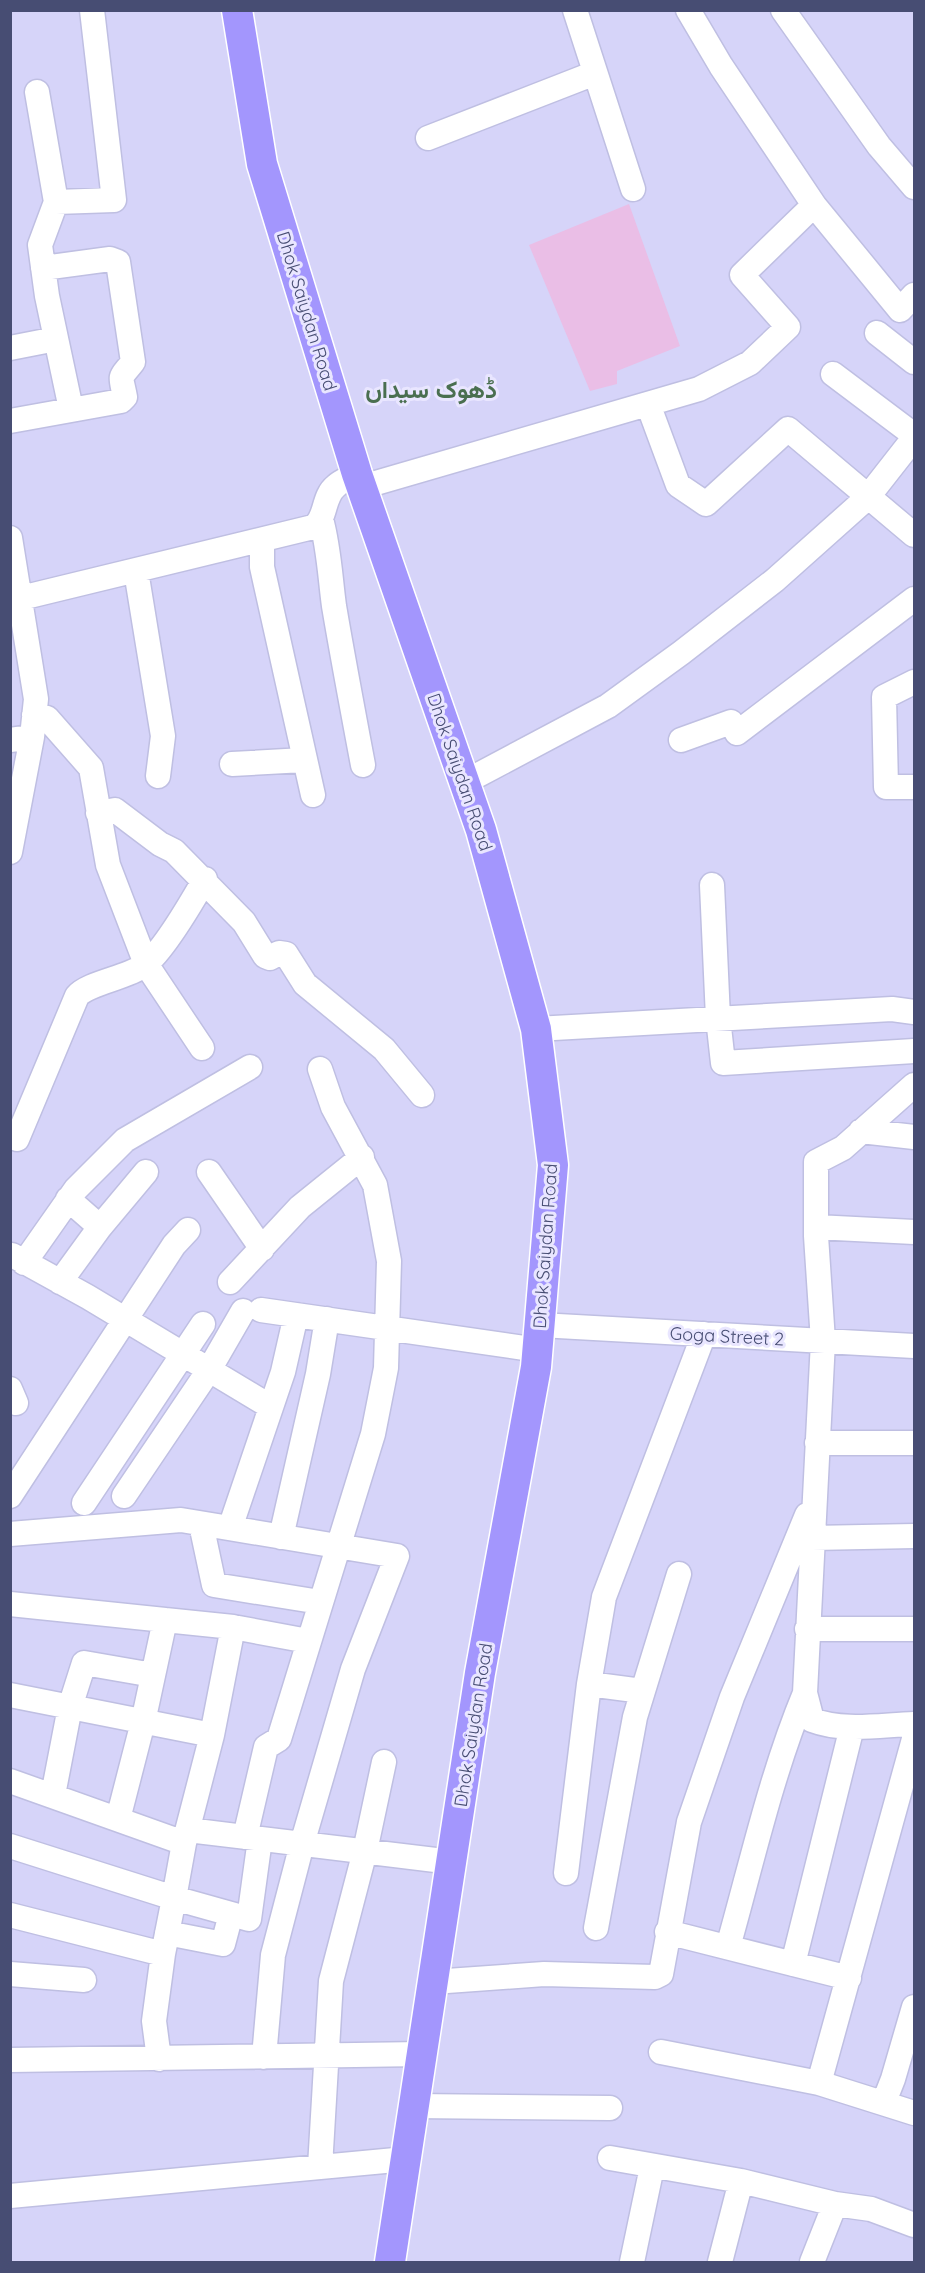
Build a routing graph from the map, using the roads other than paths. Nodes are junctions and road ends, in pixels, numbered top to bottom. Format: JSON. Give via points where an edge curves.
{"nodes":[{"id":1,"x":92,"y":10,"type":"edge"},
{"id":2,"x":237,"y":10,"type":"edge"},
{"id":3,"x":688,"y":10,"type":"edge"},
{"id":4,"x":783,"y":10,"type":"edge"},
{"id":5,"x":582,"y":14,"type":"edge"},
{"id":6,"x":595,"y":73,"type":"junction"},
{"id":7,"x":37,"y":92,"type":"dead end"},
{"id":8,"x":428,"y":138,"type":"dead end"},
{"id":9,"x":915,"y":187,"type":"edge"},
{"id":10,"x":633,"y":189,"type":"dead end"},
{"id":11,"x":56,"y":202,"type":"junction"},
{"id":12,"x":814,"y":205,"type":"junction"},
{"id":13,"x":43,"y":268,"type":"junction"},
{"id":14,"x":915,"y":296,"type":"edge"},
{"id":15,"x":877,"y":333,"type":"dead end"},
{"id":16,"x":56,"y":339,"type":"junction"},
{"id":17,"x":10,"y":348,"type":"edge"},
{"id":18,"x":915,"y":362,"type":"edge"},
{"id":19,"x":833,"y":374,"type":"dead end"},
{"id":20,"x":648,"y":404,"type":"junction"},
{"id":21,"x":71,"y":409,"type":"junction"},
{"id":22,"x":10,"y":422,"type":"edge"},
{"id":23,"x":915,"y":436,"type":"edge"},
{"id":24,"x":359,"y":481,"type":"junction"},
{"id":25,"x":867,"y":498,"type":"junction"},
{"id":26,"x":321,"y":519,"type":"junction"},
{"id":27,"x":915,"y":535,"type":"edge"},
{"id":28,"x":10,"y":538,"type":"edge"},
{"id":29,"x":262,"y":540,"type":"junction"},
{"id":30,"x":13,"y":563,"type":"edge"},
{"id":31,"x":136,"y":571,"type":"junction"},
{"id":32,"x":21,"y":598,"type":"junction"},
{"id":33,"x":915,"y":599,"type":"edge"},
{"id":34,"x":915,"y":682,"type":"edge"},
{"id":35,"x":26,"y":731,"type":"edge"},
{"id":36,"x":681,"y":740,"type":"dead end"},
{"id":37,"x":304,"y":760,"type":"junction"},
{"id":38,"x":232,"y":764,"type":"dead end"},
{"id":39,"x":363,"y":765,"type":"dead end"},
{"id":40,"x":158,"y":776,"type":"dead end"},
{"id":41,"x":465,"y":782,"type":"junction"},
{"id":42,"x":915,"y":787,"type":"edge"},
{"id":43,"x":313,"y":795,"type":"dead end"},
{"id":44,"x":98,"y":813,"type":"junction"},
{"id":45,"x":10,"y":852,"type":"edge"},
{"id":46,"x":205,"y":879,"type":"junction"},
{"id":47,"x":712,"y":885,"type":"dead end"},
{"id":48,"x":146,"y":964,"type":"junction"},
{"id":49,"x":915,"y":1012,"type":"edge"},
{"id":50,"x":718,"y":1018,"type":"junction"},
{"id":51,"x":536,"y":1029,"type":"junction"},
{"id":52,"x":202,"y":1048,"type":"dead end"},
{"id":53,"x":915,"y":1051,"type":"edge"},
{"id":54,"x":250,"y":1067,"type":"dead end"},
{"id":55,"x":320,"y":1069,"type":"dead end"},
{"id":56,"x":915,"y":1085,"type":"edge"},
{"id":57,"x":422,"y":1095,"type":"dead end"},
{"id":58,"x":861,"y":1131,"type":"junction"},
{"id":59,"x":915,"y":1137,"type":"edge"},
{"id":60,"x":17,"y":1139,"type":"dead end"},
{"id":61,"x":362,"y":1157,"type":"junction"},
{"id":62,"x":146,"y":1172,"type":"dead end"},
{"id":63,"x":208,"y":1172,"type":"dead end"},
{"id":64,"x":68,"y":1199,"type":"junction"},
{"id":65,"x":100,"y":1227,"type":"junction"},
{"id":66,"x":816,"y":1227,"type":"junction"},
{"id":67,"x":188,"y":1230,"type":"dead end"},
{"id":68,"x":915,"y":1232,"type":"edge"},
{"id":69,"x":262,"y":1249,"type":"junction"},
{"id":70,"x":15,"y":1258,"type":"edge"},
{"id":71,"x":60,"y":1282,"type":"junction"},
{"id":72,"x":230,"y":1282,"type":"dead end"},
{"id":73,"x":296,"y":1315,"type":"junction"},
{"id":74,"x":126,"y":1319,"type":"junction"},
{"id":75,"x":327,"y":1319,"type":"junction"},
{"id":76,"x":202,"y":1324,"type":"dead end"},
{"id":77,"x":385,"y":1328,"type":"junction"},
{"id":78,"x":704,"y":1334,"type":"junction"},
{"id":79,"x":539,"y":1337,"type":"junction"},
{"id":80,"x":823,"y":1341,"type":"junction"},
{"id":81,"x":915,"y":1346,"type":"edge"},
{"id":82,"x":185,"y":1355,"type":"junction"},
{"id":83,"x":209,"y":1370,"type":"junction"},
{"id":84,"x":271,"y":1407,"type":"junction"},
{"id":85,"x":816,"y":1443,"type":"junction"},
{"id":86,"x":915,"y":1443,"type":"edge"},
{"id":87,"x":10,"y":1496,"type":"edge"},
{"id":88,"x":124,"y":1497,"type":"dead end"},
{"id":89,"x":813,"y":1498,"type":"junction"},
{"id":90,"x":84,"y":1503,"type":"dead end"},
{"id":91,"x":201,"y":1524,"type":"junction"},
{"id":92,"x":230,"y":1528,"type":"junction"},
{"id":93,"x":10,"y":1534,"type":"edge"},
{"id":94,"x":281,"y":1536,"type":"junction"},
{"id":95,"x":915,"y":1536,"type":"edge"},
{"id":96,"x":812,"y":1538,"type":"junction"},
{"id":97,"x":336,"y":1547,"type":"junction"},
{"id":98,"x":679,"y":1574,"type":"dead end"},
{"id":99,"x":214,"y":1585,"type":"junction"},
{"id":100,"x":320,"y":1602,"type":"junction"},
{"id":101,"x":10,"y":1604,"type":"edge"},
{"id":102,"x":165,"y":1620,"type":"junction"},
{"id":103,"x":223,"y":1626,"type":"junction"},
{"id":104,"x":807,"y":1629,"type":"junction"},
{"id":105,"x":915,"y":1629,"type":"edge"},
{"id":106,"x":308,"y":1641,"type":"junction"},
{"id":107,"x":153,"y":1675,"type":"junction"},
{"id":108,"x":589,"y":1684,"type":"junction"},
{"id":109,"x":642,"y":1691,"type":"junction"},
{"id":110,"x":805,"y":1694,"type":"junction"},
{"id":111,"x":10,"y":1695,"type":"edge"},
{"id":112,"x":70,"y":1707,"type":"junction"},
{"id":113,"x":143,"y":1722,"type":"junction"},
{"id":114,"x":915,"y":1724,"type":"edge"},
{"id":115,"x":852,"y":1727,"type":"junction"},
{"id":116,"x":212,"y":1735,"type":"junction"},
{"id":117,"x":915,"y":1739,"type":"edge"},
{"id":118,"x":384,"y":1762,"type":"dead end"},
{"id":119,"x":10,"y":1781,"type":"edge"},
{"id":120,"x":53,"y":1795,"type":"junction"},
{"id":121,"x":118,"y":1819,"type":"junction"},
{"id":122,"x":186,"y":1837,"type":"junction"},
{"id":123,"x":253,"y":1838,"type":"junction"},
{"id":124,"x":302,"y":1844,"type":"junction"},
{"id":125,"x":10,"y":1846,"type":"edge"},
{"id":126,"x":365,"y":1851,"type":"junction"},
{"id":127,"x":452,"y":1862,"type":"junction"},
{"id":128,"x":566,"y":1873,"type":"dead end"},
{"id":129,"x":174,"y":1898,"type":"junction"},
{"id":130,"x":10,"y":1914,"type":"edge"},
{"id":131,"x":231,"y":1914,"type":"junction"},
{"id":132,"x":596,"y":1928,"type":"dead end"},
{"id":133,"x":667,"y":1932,"type":"junction"},
{"id":134,"x":165,"y":1944,"type":"junction"},
{"id":135,"x":728,"y":1947,"type":"junction"},
{"id":136,"x":793,"y":1964,"type":"junction"},
{"id":137,"x":10,"y":1974,"type":"edge"},
{"id":138,"x":849,"y":1978,"type":"junction"},
{"id":139,"x":84,"y":1980,"type":"dead end"},
{"id":140,"x":433,"y":1982,"type":"junction"},
{"id":141,"x":915,"y":2007,"type":"edge"},
{"id":142,"x":662,"y":2052,"type":"dead end"},
{"id":143,"x":422,"y":2054,"type":"junction"},
{"id":144,"x":325,"y":2056,"type":"junction"},
{"id":145,"x":264,"y":2057,"type":"junction"},
{"id":146,"x":159,"y":2059,"type":"junction"},
{"id":147,"x":10,"y":2060,"type":"edge"},
{"id":148,"x":819,"y":2083,"type":"junction"},
{"id":149,"x":884,"y":2102,"type":"junction"},
{"id":150,"x":414,"y":2106,"type":"junction"},
{"id":151,"x":610,"y":2108,"type":"dead end"},
{"id":152,"x":915,"y":2113,"type":"edge"},
{"id":153,"x":610,"y":2158,"type":"dead end"},
{"id":154,"x":406,"y":2159,"type":"junction"},
{"id":155,"x":652,"y":2166,"type":"junction"},
{"id":156,"x":320,"y":2167,"type":"junction"},
{"id":157,"x":741,"y":2181,"type":"junction"},
{"id":158,"x":10,"y":2196,"type":"edge"},
{"id":159,"x":834,"y":2204,"type":"junction"},
{"id":160,"x":915,"y":2225,"type":"edge"},
{"id":161,"x":390,"y":2262,"type":"edge"},
{"id":162,"x":632,"y":2262,"type":"edge"},
{"id":163,"x":720,"y":2262,"type":"edge"},
{"id":164,"x":812,"y":2262,"type":"edge"}],
"edges":[{"from":1,"to":11,"type":"street","via":[[114,200]]},
{"from":2,"to":24,"type":"main road","name":"Dhok Saiydan Road","via":[[262,164]]},
{"from":3,"to":12,"type":"street"},
{"from":4,"to":9,"type":"street","via":[[879,146]]},
{"from":5,"to":6,"type":"street"},
{"from":6,"to":8,"type":"street"},
{"from":6,"to":10,"type":"street"},
{"from":7,"to":11,"type":"street"},
{"from":11,"to":13,"type":"street","via":[[40,246]]},
{"from":12,"to":14,"type":"street","via":[[900,310]]},
{"from":12,"to":20,"type":"street","via":[[742,275],[788,327],[750,363],[699,389]]},
{"from":13,"to":16,"type":"street"},
{"from":13,"to":21,"type":"street","via":[[110,259],[118,262],[133,362],[121,377],[125,397],[122,401]]},
{"from":15,"to":18,"type":"street"},
{"from":16,"to":17,"type":"street"},
{"from":16,"to":21,"type":"street"},
{"from":19,"to":23,"type":"street"},
{"from":20,"to":24,"type":"street"},
{"from":20,"to":25,"type":"street","via":[[678,485],[706,504],[788,429]]},
{"from":21,"to":22,"type":"street"},
{"from":23,"to":25,"type":"street"},
{"from":24,"to":26,"type":"street","via":[[335,486],[325,501]]},
{"from":24,"to":41,"type":"main road","name":"Dhok Saiydan Road"},
{"from":25,"to":27,"type":"street"},
{"from":25,"to":41,"type":"street","via":[[775,580],[608,706]]},
{"from":26,"to":29,"type":"street","via":[[312,527]]},
{"from":26,"to":39,"type":"street"},
{"from":28,"to":30,"type":"street"},
{"from":29,"to":31,"type":"street"},
{"from":29,"to":37,"type":"street","via":[[262,567]]},
{"from":30,"to":32,"type":"street"},
{"from":31,"to":32,"type":"street"},
{"from":31,"to":40,"type":"street","via":[[163,736]]},
{"from":32,"to":35,"type":"street","via":[[36,699]]},
{"from":33,"to":36,"type":"street","via":[[737,733],[731,722]]},
{"from":34,"to":42,"type":"street","via":[[884,697],[886,787]]},
{"from":35,"to":44,"type":"street","via":[[47,718],[87,760]]},
{"from":35,"to":45,"type":"street"},
{"from":37,"to":38,"type":"street"},
{"from":37,"to":43,"type":"street"},
{"from":41,"to":51,"type":"main road","name":"Dhok Saiydan Road"},
{"from":44,"to":46,"type":"street","via":[[115,810],[174,851]]},
{"from":44,"to":48,"type":"street","via":[[108,865]]},
{"from":46,"to":48,"type":"street","via":[[180,921]]},
{"from":46,"to":57,"type":"street","via":[[244,922],[265,956],[286,954],[305,984],[384,1049]]},
{"from":47,"to":50,"type":"street"},
{"from":48,"to":52,"type":"street"},
{"from":48,"to":60,"type":"street","via":[[124,977],[82,990],[77,996]]},
{"from":49,"to":50,"type":"street","via":[[892,1009]]},
{"from":50,"to":51,"type":"street"},
{"from":50,"to":53,"type":"street","via":[[723,1063]]},
{"from":51,"to":79,"type":"main road","name":"Dhok Saiydan Road","via":[[553,1165]]},
{"from":54,"to":64,"type":"street","via":[[124,1140]]},
{"from":55,"to":61,"type":"street","via":[[333,1107]]},
{"from":56,"to":58,"type":"street"},
{"from":58,"to":59,"type":"street"},
{"from":58,"to":66,"type":"street","via":[[843,1148],[816,1162]]},
{"from":61,"to":69,"type":"street","via":[[300,1207]]},
{"from":61,"to":77,"type":"street","via":[[375,1185],[390,1261]]},
{"from":62,"to":65,"type":"street"},
{"from":63,"to":69,"type":"street"},
{"from":64,"to":65,"type":"street"},
{"from":64,"to":70,"type":"street"},
{"from":65,"to":71,"type":"street"},
{"from":66,"to":68,"type":"street"},
{"from":66,"to":80,"type":"street"},
{"from":67,"to":74,"type":"street"},
{"from":69,"to":72,"type":"street"},
{"from":70,"to":71,"type":"street"},
{"from":71,"to":74,"type":"street"},
{"from":73,"to":75,"type":"street","name":"Goga Street 2"},
{"from":73,"to":83,"type":"street","name":"Goga Street 2","via":[[252,1311]]},
{"from":73,"to":84,"type":"street"},
{"from":74,"to":82,"type":"street"},
{"from":74,"to":87,"type":"street"},
{"from":75,"to":77,"type":"street","name":"Goga Street 2"},
{"from":75,"to":94,"type":"street"},
{"from":76,"to":82,"type":"street"},
{"from":77,"to":79,"type":"street","name":"Goga Street 2"},
{"from":77,"to":97,"type":"street","via":[[386,1368],[373,1434]]},
{"from":78,"to":79,"type":"street","name":"Goga Street 2"},
{"from":78,"to":80,"type":"street","name":"Goga Street 2"},
{"from":78,"to":108,"type":"street","via":[[604,1597]]},
{"from":79,"to":127,"type":"main road","name":"Dhok Saiydan Road","via":[[480,1673]]},
{"from":80,"to":81,"type":"street","name":"Goga Street 2"},
{"from":80,"to":85,"type":"street"},
{"from":82,"to":83,"type":"street"},
{"from":82,"to":90,"type":"street"},
{"from":83,"to":84,"type":"street"},
{"from":83,"to":88,"type":"street"},
{"from":84,"to":92,"type":"street"},
{"from":85,"to":86,"type":"street"},
{"from":85,"to":89,"type":"street"},
{"from":89,"to":96,"type":"street"},
{"from":89,"to":133,"type":"street","via":[[732,1697],[696,1801]]},
{"from":91,"to":92,"type":"street"},
{"from":91,"to":93,"type":"street","via":[[181,1520]]},
{"from":91,"to":99,"type":"street"},
{"from":92,"to":94,"type":"street"},
{"from":94,"to":97,"type":"street"},
{"from":95,"to":96,"type":"street"},
{"from":96,"to":104,"type":"street"},
{"from":97,"to":100,"type":"street"},
{"from":97,"to":124,"type":"street","via":[[397,1556],[353,1670]]},
{"from":98,"to":109,"type":"street"},
{"from":99,"to":100,"type":"street"},
{"from":99,"to":103,"type":"street"},
{"from":100,"to":106,"type":"street"},
{"from":101,"to":102,"type":"street"},
{"from":102,"to":103,"type":"street"},
{"from":102,"to":107,"type":"street"},
{"from":103,"to":106,"type":"street"},
{"from":103,"to":116,"type":"street"},
{"from":104,"to":105,"type":"street"},
{"from":104,"to":110,"type":"street"},
{"from":106,"to":123,"type":"street","via":[[279,1739],[266,1748]]},
{"from":107,"to":112,"type":"street","via":[[84,1663]]},
{"from":107,"to":113,"type":"street"},
{"from":108,"to":109,"type":"street"},
{"from":108,"to":128,"type":"street"},
{"from":109,"to":132,"type":"street"},
{"from":110,"to":115,"type":"street","via":[[812,1720],[838,1728]]},
{"from":110,"to":135,"type":"street","via":[[785,1743]]},
{"from":111,"to":112,"type":"street"},
{"from":112,"to":113,"type":"street"},
{"from":112,"to":120,"type":"street"},
{"from":113,"to":116,"type":"street"},
{"from":113,"to":121,"type":"street"},
{"from":114,"to":115,"type":"street"},
{"from":115,"to":136,"type":"street"},
{"from":116,"to":122,"type":"street"},
{"from":117,"to":138,"type":"street"},
{"from":118,"to":126,"type":"street"},
{"from":119,"to":120,"type":"street"},
{"from":120,"to":121,"type":"street"},
{"from":121,"to":122,"type":"street"},
{"from":122,"to":123,"type":"street"},
{"from":122,"to":129,"type":"street"},
{"from":123,"to":124,"type":"street"},
{"from":123,"to":131,"type":"street","via":[[249,1919]]},
{"from":124,"to":126,"type":"street"},
{"from":124,"to":145,"type":"street","via":[[273,1955]]},
{"from":125,"to":129,"type":"street"},
{"from":126,"to":127,"type":"street"},
{"from":126,"to":144,"type":"street","via":[[331,1982]]},
{"from":127,"to":140,"type":"main road","name":"Dhok Saiydan Road"},
{"from":129,"to":131,"type":"street"},
{"from":129,"to":134,"type":"street"},
{"from":130,"to":134,"type":"street"},
{"from":131,"to":134,"type":"street","via":[[223,1944]]},
{"from":133,"to":135,"type":"street"},
{"from":133,"to":140,"type":"street","via":[[660,1974],[655,1977],[543,1974]]},
{"from":134,"to":146,"type":"street","via":[[154,2021]]},
{"from":135,"to":136,"type":"street"},
{"from":136,"to":138,"type":"street"},
{"from":137,"to":139,"type":"street"},
{"from":138,"to":148,"type":"street"},
{"from":140,"to":143,"type":"main road","name":"Dhok Saiydan Road"},
{"from":141,"to":149,"type":"street"},
{"from":142,"to":148,"type":"street"},
{"from":143,"to":144,"type":"street"},
{"from":143,"to":150,"type":"main road","name":"Dhok Saiydan Road"},
{"from":144,"to":145,"type":"street"},
{"from":144,"to":156,"type":"street"},
{"from":145,"to":146,"type":"street"},
{"from":146,"to":147,"type":"street"},
{"from":148,"to":149,"type":"street"},
{"from":149,"to":152,"type":"street"},
{"from":150,"to":151,"type":"street"},
{"from":150,"to":154,"type":"main road","name":"Dhok Saiydan Road"},
{"from":153,"to":155,"type":"street"},
{"from":154,"to":156,"type":"street"},
{"from":154,"to":161,"type":"main road","name":"Dhok Saiydan Road"},
{"from":155,"to":157,"type":"street"},
{"from":155,"to":162,"type":"street"},
{"from":156,"to":158,"type":"street"},
{"from":157,"to":159,"type":"street"},
{"from":157,"to":163,"type":"street"},
{"from":159,"to":160,"type":"street","via":[[871,2209]]},
{"from":159,"to":164,"type":"street"}]}
